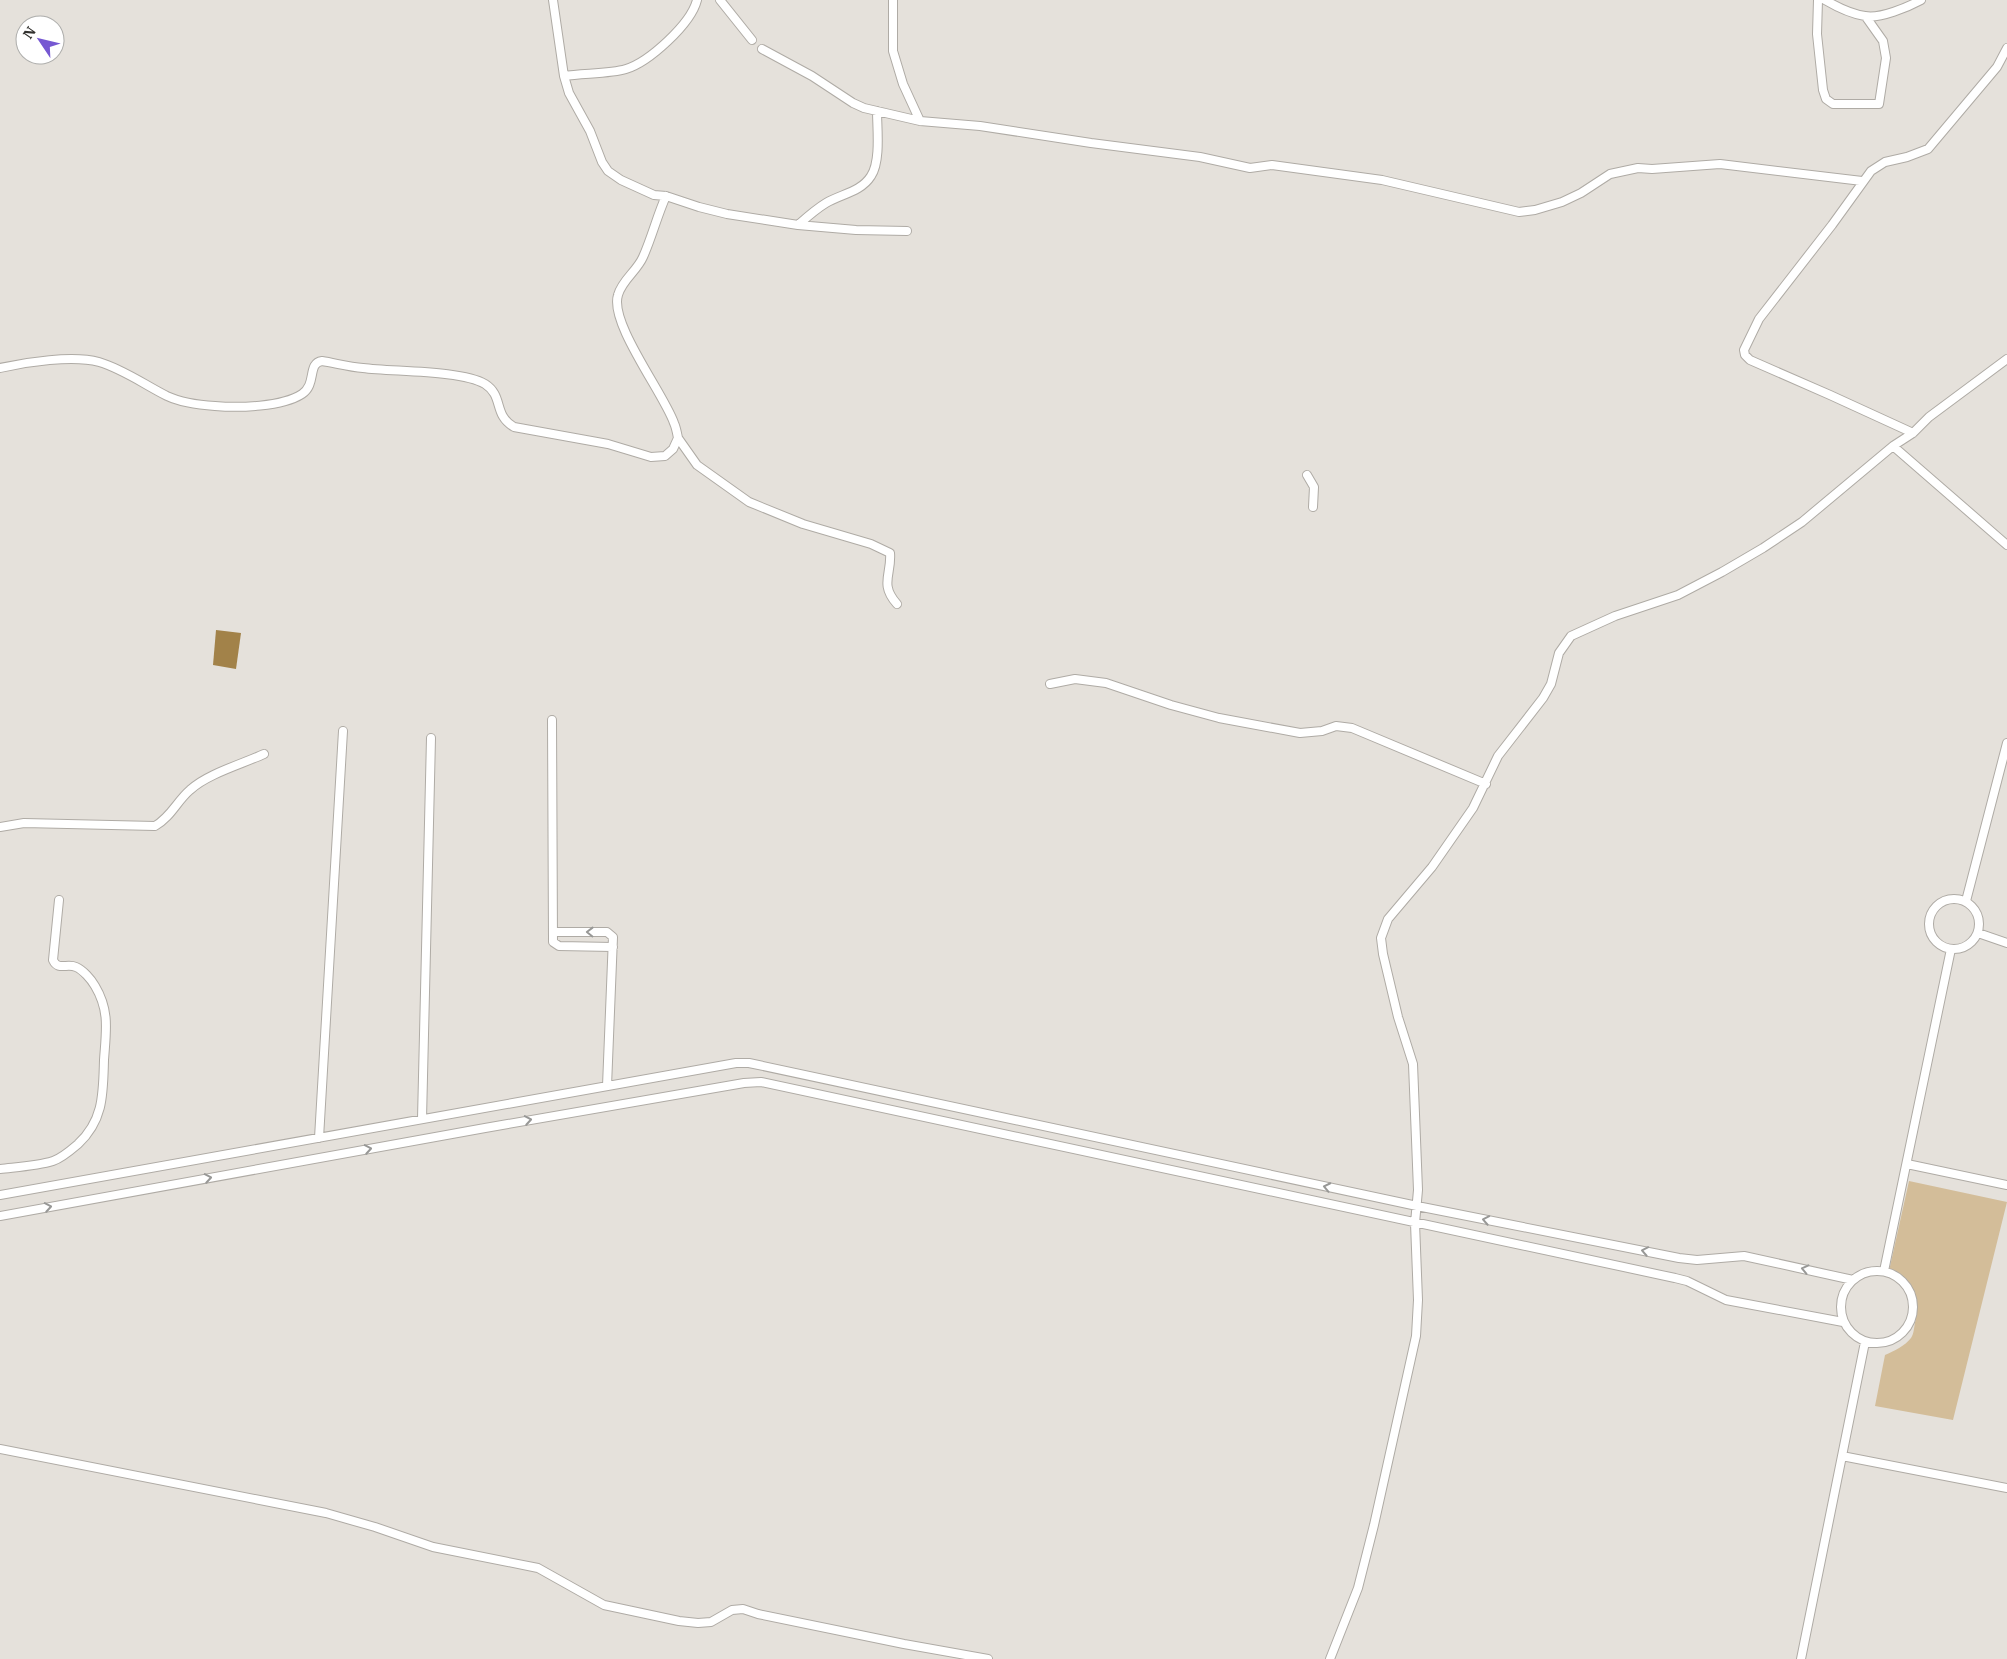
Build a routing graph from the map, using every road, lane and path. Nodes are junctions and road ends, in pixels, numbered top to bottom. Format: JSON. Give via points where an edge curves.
{"nodes":[{"id":1,"x":553,"y":0,"type":"edge"},
{"id":2,"x":697,"y":0,"type":"edge"},
{"id":3,"x":720,"y":0,"type":"edge"},
{"id":4,"x":893,"y":0,"type":"edge"},
{"id":5,"x":1818,"y":0,"type":"edge"},
{"id":6,"x":1825,"y":0,"type":"edge"},
{"id":7,"x":1921,"y":0,"type":"edge"},
{"id":8,"x":1866,"y":17,"type":"junction"},
{"id":9,"x":752,"y":40,"type":"dead end"},
{"id":10,"x":2007,"y":48,"type":"edge"},
{"id":11,"x":762,"y":49,"type":"dead end"},
{"id":12,"x":564,"y":76,"type":"junction"},
{"id":13,"x":877,"y":111,"type":"junction"},
{"id":14,"x":920,"y":121,"type":"junction"},
{"id":15,"x":1862,"y":181,"type":"junction"},
{"id":16,"x":666,"y":196,"type":"junction"},
{"id":17,"x":798,"y":225,"type":"junction"},
{"id":18,"x":907,"y":231,"type":"dead end"},
{"id":19,"x":2007,"y":359,"type":"edge"},
{"id":20,"x":0,"y":368,"type":"edge"},
{"id":21,"x":1913,"y":433,"type":"junction"},
{"id":22,"x":678,"y":438,"type":"junction"},
{"id":23,"x":1893,"y":446,"type":"junction"},
{"id":24,"x":1307,"y":476,"type":"dead end"},
{"id":25,"x":1313,"y":507,"type":"dead end"},
{"id":26,"x":2007,"y":545,"type":"edge"},
{"id":27,"x":897,"y":604,"type":"dead end"},
{"id":28,"x":1050,"y":684,"type":"dead end"},
{"id":29,"x":552,"y":720,"type":"dead end"},
{"id":30,"x":343,"y":731,"type":"dead end"},
{"id":31,"x":431,"y":738,"type":"dead end"},
{"id":32,"x":2006,"y":748,"type":"edge"},
{"id":33,"x":264,"y":754,"type":"dead end"},
{"id":34,"x":1486,"y":784,"type":"junction"},
{"id":35,"x":0,"y":827,"type":"edge"},
{"id":36,"x":59,"y":900,"type":"dead end"},
{"id":37,"x":1966,"y":901,"type":"junction"},
{"id":38,"x":554,"y":932,"type":"junction"},
{"id":39,"x":1978,"y":933,"type":"junction"},
{"id":40,"x":2007,"y":943,"type":"edge"},
{"id":41,"x":613,"y":947,"type":"junction"},
{"id":42,"x":1951,"y":948,"type":"junction"},
{"id":43,"x":607,"y":1086,"type":"junction"},
{"id":44,"x":422,"y":1119,"type":"junction"},
{"id":45,"x":319,"y":1138,"type":"junction"},
{"id":46,"x":1907,"y":1164,"type":"junction"},
{"id":47,"x":0,"y":1169,"type":"edge"},
{"id":48,"x":2007,"y":1184,"type":"edge"},
{"id":49,"x":0,"y":1195,"type":"edge"},
{"id":50,"x":1417,"y":1206,"type":"junction"},
{"id":51,"x":0,"y":1216,"type":"edge"},
{"id":52,"x":1416,"y":1223,"type":"junction"},
{"id":53,"x":1884,"y":1272,"type":"junction"},
{"id":54,"x":1853,"y":1280,"type":"junction"},
{"id":55,"x":1843,"y":1322,"type":"junction"},
{"id":56,"x":1865,"y":1342,"type":"junction"},
{"id":57,"x":0,"y":1449,"type":"edge"},
{"id":58,"x":1842,"y":1456,"type":"junction"},
{"id":59,"x":2007,"y":1488,"type":"edge"},
{"id":60,"x":988,"y":1659,"type":"edge"},
{"id":61,"x":1330,"y":1659,"type":"edge"},
{"id":62,"x":1801,"y":1659,"type":"edge"}],
"edges":[{"from":1,"to":12,"type":"street"},
{"from":2,"to":12,"type":"street","via":[[686,22],[636,65],[624,70]]},
{"from":3,"to":9,"type":"street"},
{"from":4,"to":14,"type":"street","via":[[893,51],[903,84]]},
{"from":5,"to":8,"type":"street","via":[[1817,34],[1823,90],[1826,99],[1833,104],[1879,104],[1886,58],[1883,41]]},
{"from":6,"to":8,"type":"street"},
{"from":7,"to":8,"type":"street","via":[[1895,11]]},
{"from":10,"to":15,"type":"street","via":[[1997,66],[1928,149],[1885,162]]},
{"from":11,"to":13,"type":"street","via":[[853,103]]},
{"from":12,"to":16,"type":"street","via":[[569,94],[608,171],[654,195]]},
{"from":13,"to":14,"type":"street"},
{"from":13,"to":17,"type":"street","via":[[876,164],[872,175],[856,190],[826,203]]},
{"from":14,"to":15,"type":"street","via":[[980,126],[1200,157],[1250,168],[1272,165],[1382,180],[1526,212],[1581,193],[1610,174],[1638,168],[1652,170],[1720,164]]},
{"from":15,"to":21,"type":"street","via":[[1759,319],[1744,350],[1745,355]]},
{"from":16,"to":17,"type":"street","via":[[727,214]]},
{"from":16,"to":22,"type":"street","via":[[644,256],[622,286],[616,304],[627,334],[674,422]]},
{"from":17,"to":18,"type":"street"},
{"from":19,"to":21,"type":"street","via":[[1929,417]]},
{"from":20,"to":22,"type":"street","via":[[85,359],[108,366],[182,401],[217,407],[271,403],[294,397],[308,388],[314,365],[322,361],[473,379],[494,392],[502,418],[514,427],[608,444],[651,457],[665,456]]},
{"from":21,"to":23,"type":"street"},
{"from":22,"to":27,"type":"street","via":[[698,465],[749,502],[890,553],[887,586]]},
{"from":23,"to":26,"type":"street"},
{"from":23,"to":34,"type":"street","via":[[1802,522],[1763,548],[1678,595],[1600,622],[1571,636],[1559,652],[1551,684],[1543,698],[1498,756]]},
{"from":24,"to":25,"type":"street","via":[[1314,487]]},
{"from":28,"to":34,"type":"street","via":[[1075,679],[1106,683],[1171,705],[1300,733],[1336,726],[1352,728]]},
{"from":29,"to":38,"type":"street"},
{"from":30,"to":45,"type":"street"},
{"from":31,"to":44,"type":"street"},
{"from":32,"to":37,"type":"street"},
{"from":33,"to":35,"type":"street","via":[[220,772],[190,789],[170,815],[155,826],[24,823]]},
{"from":34,"to":50,"type":"street","via":[[1432,868],[1388,920],[1381,938],[1398,1017],[1413,1064]]},
{"from":36,"to":47,"type":"street","via":[[53,960],[59,967],[75,966],[82,970],[94,984],[107,1018],[99,1111],[89,1134],[54,1161]]},
{"from":37,"to":39,"type":"street","via":[[1975,909]]},
{"from":37,"to":42,"type":"street","via":[[1954,898],[1942,902],[1933,910],[1929,922],[1939,944]]},
{"from":41,"to":38,"type":"street","one_way":true,"via":[[613,937],[607,932]]},
{"from":38,"to":41,"type":"street","via":[[553,942],[559,946]]},
{"from":39,"to":40,"type":"street"},
{"from":39,"to":42,"type":"street","via":[[1967,945]]},
{"from":41,"to":43,"type":"street"},
{"from":42,"to":46,"type":"street"},
{"from":43,"to":44,"type":"street"},
{"from":50,"to":43,"type":"street","one_way":true,"via":[[750,1064],[736,1063]]},
{"from":44,"to":45,"type":"street"},
{"from":45,"to":49,"type":"street"},
{"from":46,"to":48,"type":"street"},
{"from":46,"to":53,"type":"street"},
{"from":50,"to":52,"type":"street"},
{"from":54,"to":50,"type":"street","one_way":true,"via":[[1744,1256],[1686,1259]]},
{"from":51,"to":52,"type":"street","one_way":true,"via":[[505,1124],[761,1082]]},
{"from":52,"to":55,"type":"street","via":[[1682,1280],[1726,1300]]},
{"from":52,"to":61,"type":"street","via":[[1416,1336],[1358,1588]]},
{"from":53,"to":54,"type":"street","via":[[1868,1272]]},
{"from":53,"to":56,"type":"street","via":[[1898,1277],[1908,1288],[1913,1302],[1912,1317],[1894,1340],[1880,1344]]},
{"from":54,"to":55,"type":"street","via":[[1844,1292],[1840,1307]]},
{"from":55,"to":56,"type":"street","via":[[1852,1334]]},
{"from":56,"to":58,"type":"street"},
{"from":57,"to":60,"type":"street","via":[[326,1513],[433,1547],[538,1568],[604,1605],[670,1620],[698,1624],[711,1622],[732,1610],[743,1609]]},
{"from":58,"to":59,"type":"street"},
{"from":58,"to":62,"type":"street"}]}
